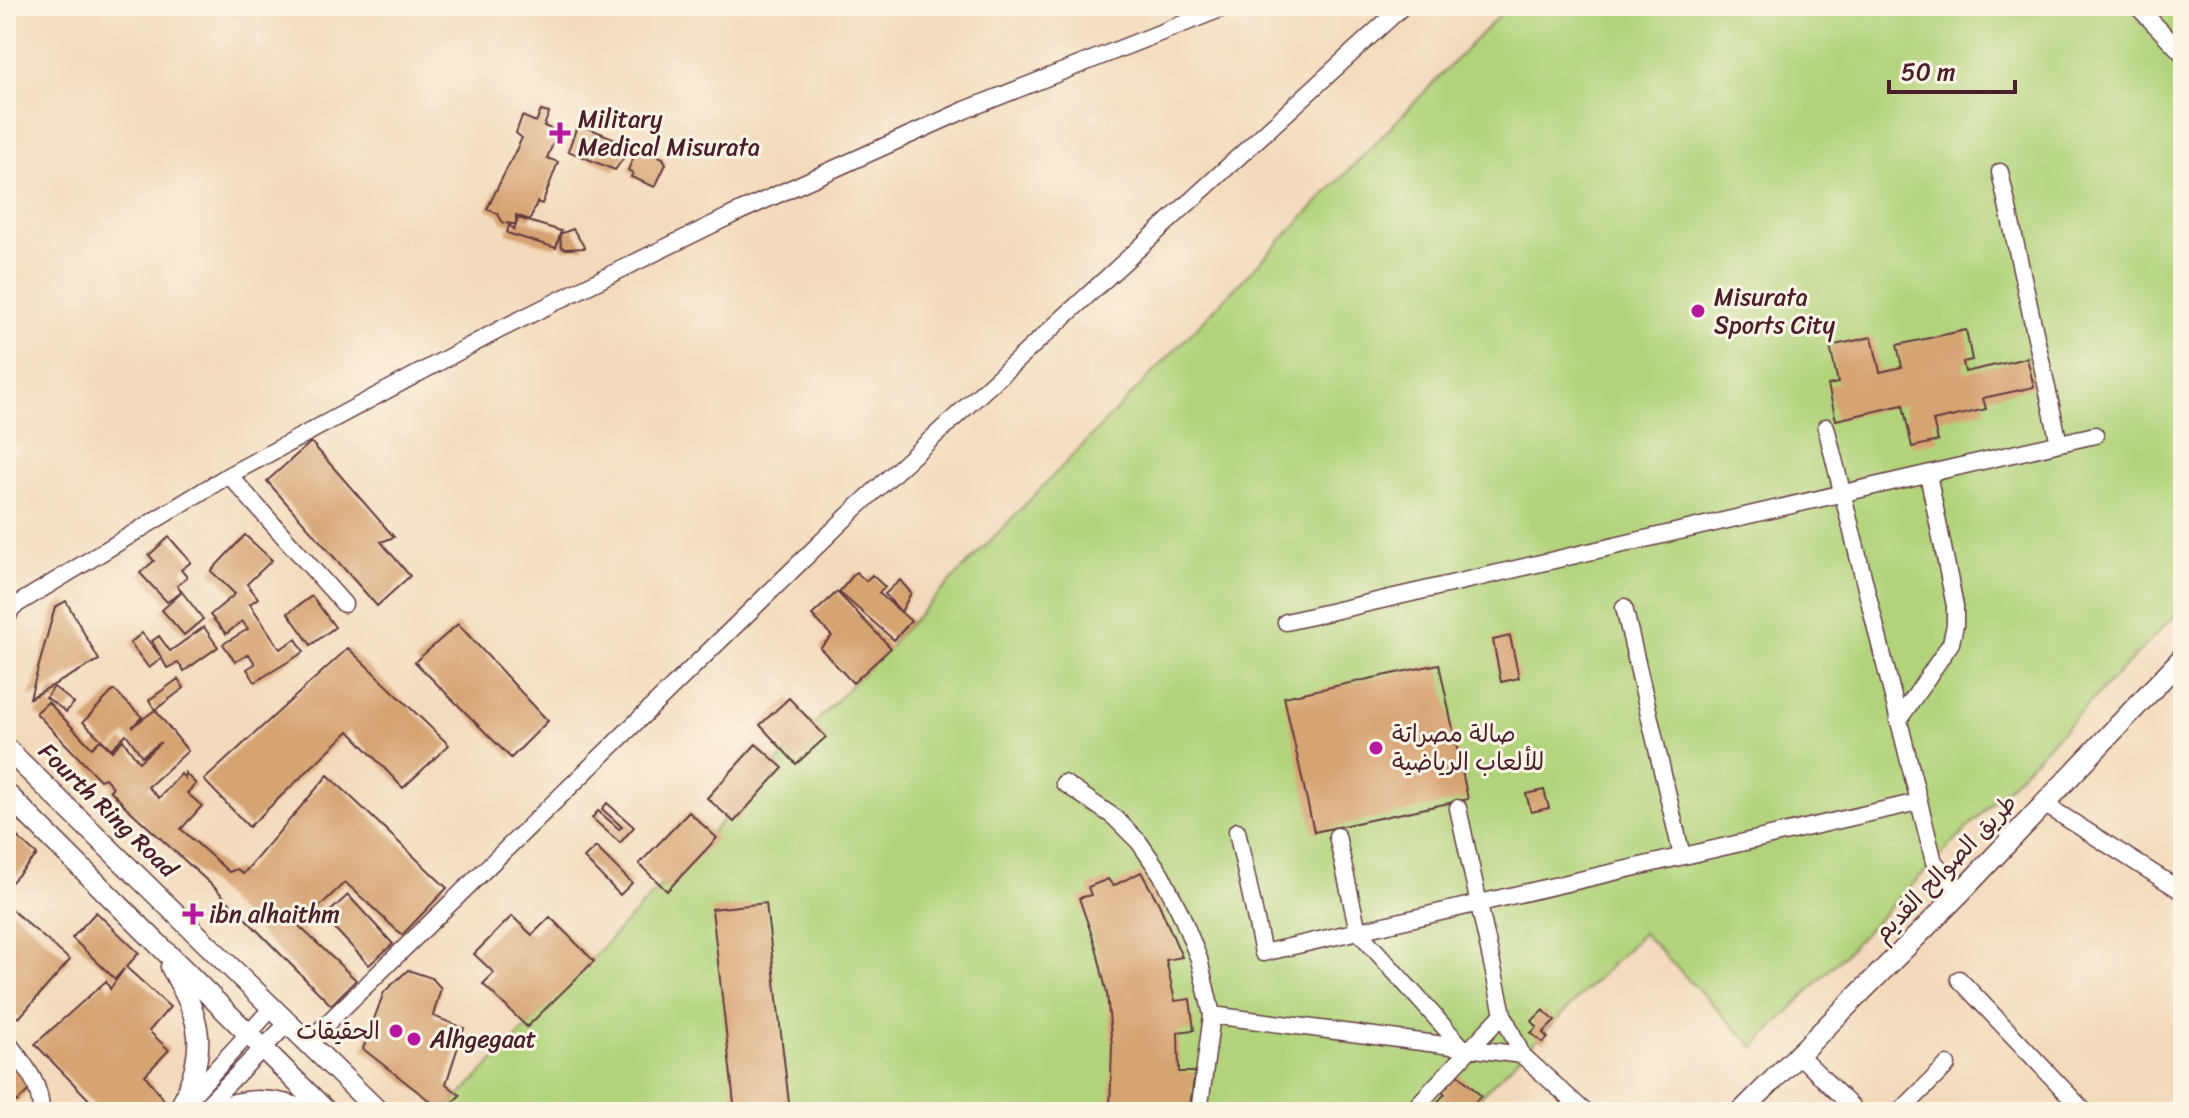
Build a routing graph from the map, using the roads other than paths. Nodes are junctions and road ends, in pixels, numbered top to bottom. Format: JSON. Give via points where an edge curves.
{"nodes":[{"id":1,"x":1228,"y":6,"type":"edge"},
{"id":2,"x":1403,"y":6,"type":"edge"},
{"id":3,"x":2137,"y":6,"type":"edge"},
{"id":4,"x":2183,"y":54,"type":"edge"},
{"id":5,"x":2000,"y":172,"type":"dead end"},
{"id":6,"x":1826,"y":427,"type":"dead end"},
{"id":7,"x":2095,"y":435,"type":"dead end"},
{"id":8,"x":2059,"y":443,"type":"junction"},
{"id":9,"x":1928,"y":474,"type":"junction"},
{"id":10,"x":229,"y":475,"type":"junction"},
{"id":11,"x":1844,"y":493,"type":"junction"},
{"id":12,"x":344,"y":604,"type":"dead end"},
{"id":13,"x":1624,"y":607,"type":"dead end"},
{"id":14,"x":7,"y":612,"type":"edge"},
{"id":15,"x":1286,"y":622,"type":"dead end"},
{"id":16,"x":2183,"y":657,"type":"edge"},
{"id":17,"x":1898,"y":721,"type":"junction"},
{"id":18,"x":7,"y":748,"type":"edge"},
{"id":19,"x":1064,"y":783,"type":"dead end"},
{"id":20,"x":6,"y":793,"type":"edge"},
{"id":21,"x":1918,"y":802,"type":"junction"},
{"id":22,"x":2044,"y":804,"type":"junction"},
{"id":23,"x":1458,"y":808,"type":"dead end"},
{"id":24,"x":1237,"y":831,"type":"dead end"},
{"id":25,"x":1337,"y":836,"type":"dead end"},
{"id":26,"x":1682,"y":856,"type":"junction"},
{"id":27,"x":1962,"y":891,"type":"junction"},
{"id":28,"x":2183,"y":892,"type":"edge"},
{"id":29,"x":1478,"y":903,"type":"junction"},
{"id":30,"x":139,"y":926,"type":"junction"},
{"id":31,"x":1358,"y":931,"type":"junction"},
{"id":32,"x":1959,"y":979,"type":"dead end"},
{"id":33,"x":271,"y":1009,"type":"junction"},
{"id":34,"x":1503,"y":1014,"type":"junction"},
{"id":35,"x":1212,"y":1015,"type":"junction"},
{"id":36,"x":287,"y":1024,"type":"junction"},
{"id":37,"x":249,"y":1033,"type":"junction"},
{"id":38,"x":6,"y":1040,"type":"edge"},
{"id":39,"x":307,"y":1043,"type":"junction"},
{"id":40,"x":264,"y":1048,"type":"junction"},
{"id":41,"x":1466,"y":1048,"type":"junction"},
{"id":42,"x":1798,"y":1054,"type":"junction"},
{"id":43,"x":1522,"y":1055,"type":"junction"},
{"id":44,"x":1947,"y":1065,"type":"dead end"},
{"id":45,"x":186,"y":1111,"type":"edge"},
{"id":46,"x":41,"y":1112,"type":"edge"},
{"id":47,"x":212,"y":1112,"type":"edge"},
{"id":48,"x":309,"y":1112,"type":"edge"},
{"id":49,"x":327,"y":1112,"type":"edge"},
{"id":50,"x":379,"y":1112,"type":"edge"},
{"id":51,"x":1199,"y":1112,"type":"edge"},
{"id":52,"x":1411,"y":1112,"type":"edge"},
{"id":53,"x":1585,"y":1112,"type":"edge"},
{"id":54,"x":1741,"y":1112,"type":"edge"},
{"id":55,"x":1857,"y":1112,"type":"edge"},
{"id":56,"x":1900,"y":1112,"type":"edge"},
{"id":57,"x":2085,"y":1112,"type":"edge"}],
"edges":[{"from":1,"to":10,"type":"street","via":[[965,110],[732,215],[501,329]]},
{"from":2,"to":39,"type":"street","via":[[856,508]]},
{"from":3,"to":4,"type":"street"},
{"from":5,"to":8,"type":"street"},
{"from":6,"to":11,"type":"street"},
{"from":7,"to":8,"type":"street"},
{"from":8,"to":9,"type":"street"},
{"from":9,"to":11,"type":"street"},
{"from":9,"to":17,"type":"street","via":[[1955,625],[1951,643]]},
{"from":10,"to":12,"type":"street"},
{"from":10,"to":14,"type":"street"},
{"from":11,"to":15,"type":"street"},
{"from":11,"to":17,"type":"street"},
{"from":13,"to":26,"type":"street"},
{"from":16,"to":22,"type":"main road","name":"طريق الصوالح القديم"},
{"from":17,"to":21,"type":"street"},
{"from":18,"to":33,"type":"main road","name":"Fourth Ring Road"},
{"from":19,"to":35,"type":"street","via":[[1114,817],[1161,874],[1199,959]]},
{"from":20,"to":30,"type":"main road"},
{"from":21,"to":26,"type":"street"},
{"from":21,"to":27,"type":"street","via":[[1934,862]]},
{"from":22,"to":27,"type":"main road","name":"طريق الصوالح القديم"},
{"from":22,"to":28,"type":"street"},
{"from":23,"to":29,"type":"street"},
{"from":24,"to":31,"type":"street","via":[[1263,953]]},
{"from":25,"to":31,"type":"street"},
{"from":26,"to":29,"type":"street"},
{"from":27,"to":42,"type":"main road","name":"طريق الصوالح القديم"},
{"from":29,"to":31,"type":"street"},
{"from":29,"to":34,"type":"street"},
{"from":30,"to":37,"type":"main road"},
{"from":30,"to":45,"type":"main road","via":[[170,964],[198,1024],[199,1053]]},
{"from":31,"to":41,"type":"street"},
{"from":32,"to":57,"type":"street"},
{"from":33,"to":36,"type":"main road","name":"Fourth Ring Road"},
{"from":33,"to":37,"type":"street"},
{"from":34,"to":41,"type":"street"},
{"from":34,"to":43,"type":"street"},
{"from":35,"to":41,"type":"street"},
{"from":35,"to":51,"type":"street"},
{"from":36,"to":39,"type":"main road","name":"Fourth Ring Road"},
{"from":36,"to":40,"type":"street"},
{"from":37,"to":40,"type":"main road"},
{"from":37,"to":45,"type":"street"},
{"from":38,"to":46,"type":"street","via":[[34,1077]]},
{"from":39,"to":50,"type":"main road","name":"Fourth Ring Road"},
{"from":40,"to":45,"type":"street"},
{"from":40,"to":49,"type":"main road"},
{"from":41,"to":43,"type":"street"},
{"from":41,"to":52,"type":"street"},
{"from":42,"to":54,"type":"main road","name":"طريق الصوالح القديم"},
{"from":42,"to":55,"type":"street"},
{"from":43,"to":53,"type":"street"},
{"from":44,"to":56,"type":"street"},
{"from":47,"to":48,"type":"main road","via":[[254,1100],[276,1100]]}]}
